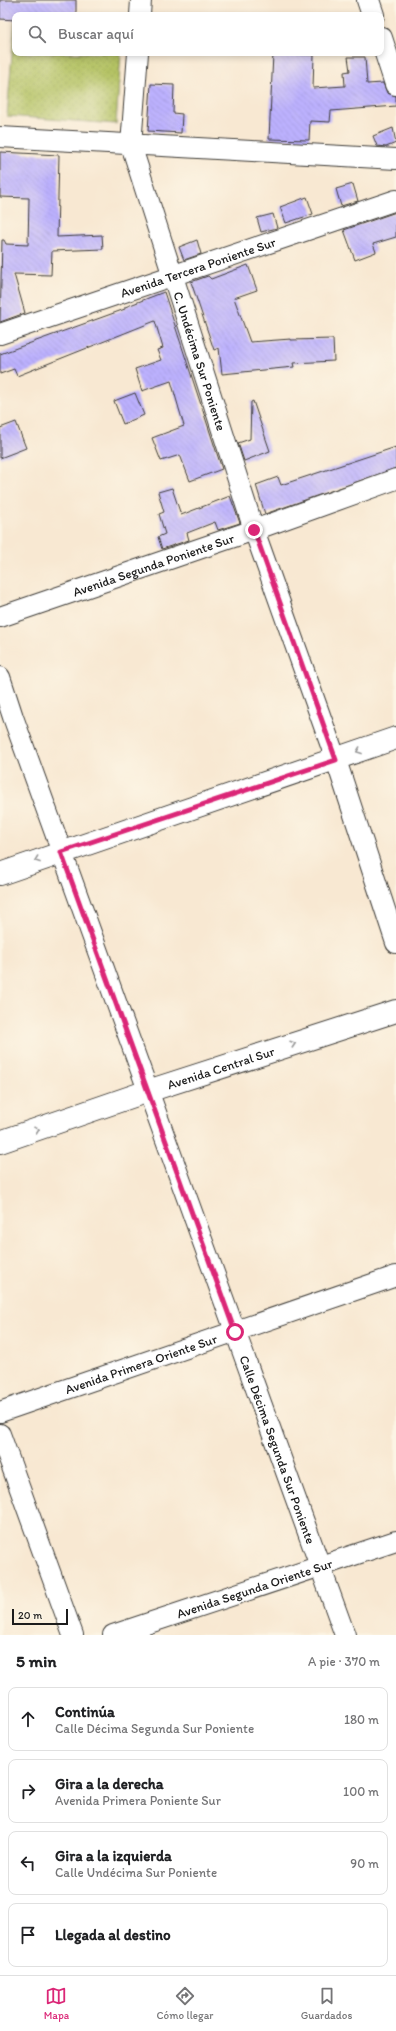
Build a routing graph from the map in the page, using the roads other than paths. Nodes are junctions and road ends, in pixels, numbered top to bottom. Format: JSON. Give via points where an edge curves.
{"nodes":[{"id":1,"x":142,"y":0,"type":"edge"},
{"id":2,"x":368,"y":0,"type":"edge"},
{"id":3,"x":140,"y":12,"type":"edge"},
{"id":4,"x":372,"y":12,"type":"edge"},
{"id":5,"x":384,"y":47,"type":"edge"},
{"id":6,"x":138,"y":56,"type":"edge"},
{"id":7,"x":396,"y":84,"type":"edge"},
{"id":8,"x":0,"y":137,"type":"edge"},
{"id":9,"x":132,"y":145,"type":"junction"},
{"id":10,"x":396,"y":159,"type":"edge"},
{"id":11,"x":396,"y":200,"type":"edge"},
{"id":12,"x":172,"y":275,"type":"junction"},
{"id":13,"x":0,"y":334,"type":"edge"},
{"id":14,"x":396,"y":480,"type":"edge"},
{"id":15,"x":254,"y":530,"type":"junction"},
{"id":16,"x":0,"y":616,"type":"edge"},
{"id":17,"x":0,"y":677,"type":"edge"},
{"id":18,"x":396,"y":738,"type":"edge"},
{"id":19,"x":336,"y":760,"type":"junction"},
{"id":20,"x":61,"y":852,"type":"junction"},
{"id":21,"x":0,"y":874,"type":"edge"},
{"id":22,"x":396,"y":943,"type":"edge"},
{"id":23,"x":396,"y":1011,"type":"edge"},
{"id":24,"x":148,"y":1091,"type":"junction"},
{"id":25,"x":0,"y":1142,"type":"edge"},
{"id":26,"x":396,"y":1276,"type":"edge"},
{"id":27,"x":235,"y":1332,"type":"junction"},
{"id":28,"x":0,"y":1412,"type":"edge"},
{"id":29,"x":0,"y":1434,"type":"edge"},
{"id":30,"x":396,"y":1541,"type":"edge"},
{"id":31,"x":320,"y":1566,"type":"junction"},
{"id":32,"x":73,"y":1635,"type":"edge"},
{"id":33,"x":113,"y":1635,"type":"edge"},
{"id":34,"x":345,"y":1635,"type":"edge"}],
"edges":[{"from":1,"to":3,"type":"street"},
{"from":2,"to":4,"type":"street"},
{"from":5,"to":7,"type":"street"},
{"from":6,"to":9,"type":"street"},
{"from":8,"to":9,"type":"street"},
{"from":9,"to":10,"type":"street"},
{"from":9,"to":12,"type":"street","name":"C. Undécima Sur Poniente"},
{"from":11,"to":12,"type":"street","name":"Avenida Tercera Poniente Sur"},
{"from":12,"to":13,"type":"street","name":"Avenida Tercera Poniente Sur"},
{"from":12,"to":15,"type":"street","name":"C. Undécima Sur Poniente"},
{"from":14,"to":15,"type":"street","name":"Avenida Segunda Poniente Sur"},
{"from":15,"to":16,"type":"street","name":"Avenida Segunda Poniente Sur"},
{"from":15,"to":19,"type":"street","name":"C. Undécima Sur Poniente"},
{"from":17,"to":20,"type":"street","name":"Calle Décima Segunda Sur Poniente"},
{"from":18,"to":19,"type":"street","one_way":true},
{"from":19,"to":20,"type":"street"},
{"from":19,"to":22,"type":"street","name":"C. Undécima Sur Poniente"},
{"from":20,"to":21,"type":"street","one_way":true},
{"from":20,"to":24,"type":"street","name":"Calle Décima Segunda Sur Poniente"},
{"from":24,"to":23,"type":"street","name":"Avenida Central Sur","one_way":true},
{"from":25,"to":24,"type":"street","name":"Avenida Central Sur","one_way":true},
{"from":24,"to":27,"type":"street","name":"Calle Décima Segunda Sur Poniente"},
{"from":26,"to":27,"type":"street","name":"Avenida Primera Oriente Sur"},
{"from":27,"to":28,"type":"street","name":"Avenida Primera Oriente Sur"},
{"from":27,"to":31,"type":"street","name":"Calle Décima Segunda Sur Poniente"},
{"from":29,"to":32,"type":"street"},
{"from":30,"to":31,"type":"street","name":"Avenida Segunda Oriente Sur"},
{"from":31,"to":33,"type":"street","name":"Avenida Segunda Oriente Sur"},
{"from":31,"to":34,"type":"street","name":"Calle Décima Segunda Sur Poniente"}]}
